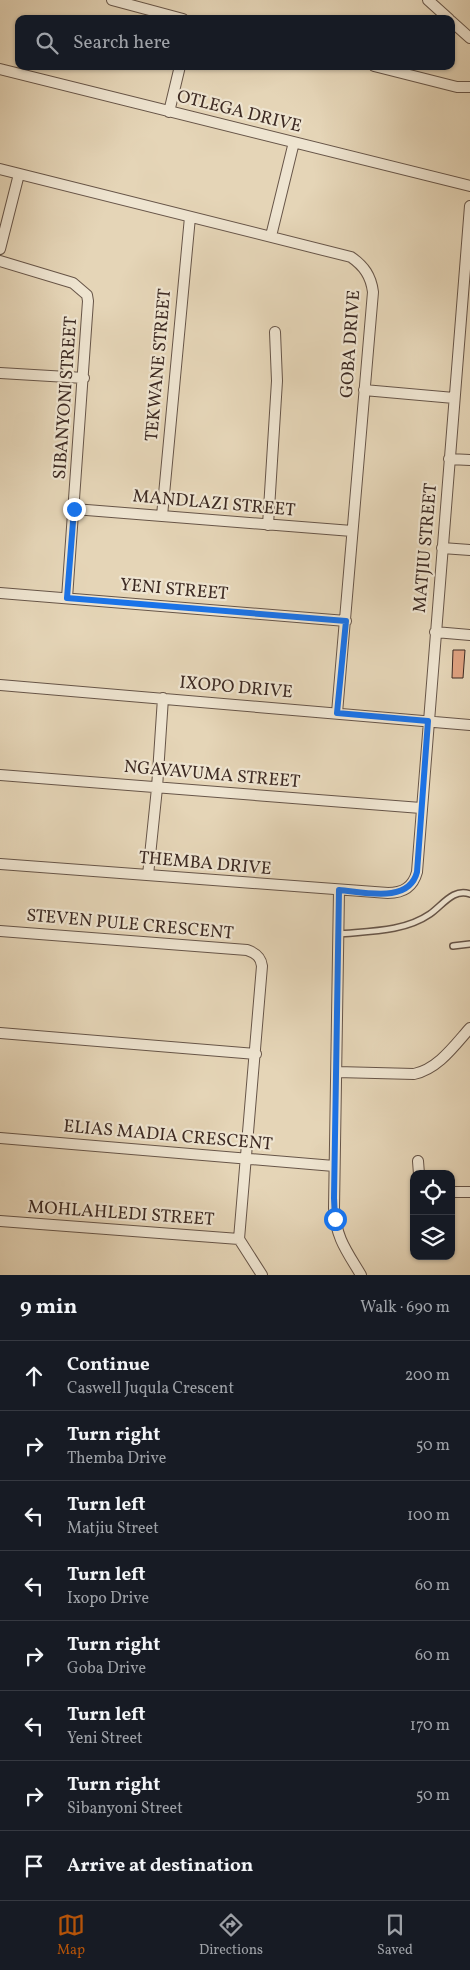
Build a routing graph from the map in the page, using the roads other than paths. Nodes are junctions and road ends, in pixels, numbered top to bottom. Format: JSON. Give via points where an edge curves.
{"nodes":[{"id":1,"x":112,"y":0,"type":"edge"},
{"id":2,"x":428,"y":0,"type":"edge"},
{"id":3,"x":168,"y":15,"type":"edge"},
{"id":4,"x":444,"y":15,"type":"edge"},
{"id":5,"x":455,"y":24,"type":"edge"},
{"id":6,"x":470,"y":38,"type":"edge"},
{"id":7,"x":0,"y":69,"type":"edge"},
{"id":8,"x":179,"y":70,"type":"edge"},
{"id":9,"x":390,"y":70,"type":"edge"},
{"id":10,"x":470,"y":87,"type":"edge"},
{"id":11,"x":169,"y":112,"type":"junction"},
{"id":12,"x":294,"y":142,"type":"junction"},
{"id":13,"x":0,"y":169,"type":"edge"},
{"id":14,"x":19,"y":174,"type":"junction"},
{"id":15,"x":470,"y":186,"type":"edge"},
{"id":16,"x":470,"y":206,"type":"edge"},
{"id":17,"x":190,"y":217,"type":"junction"},
{"id":18,"x":271,"y":236,"type":"junction"},
{"id":19,"x":0,"y":249,"type":"edge"},
{"id":20,"x":0,"y":261,"type":"edge"},
{"id":21,"x":470,"y":326,"type":"edge"},
{"id":22,"x":459,"y":329,"type":"junction"},
{"id":23,"x":274,"y":332,"type":"dead end"},
{"id":24,"x":0,"y":373,"type":"edge"},
{"id":25,"x":84,"y":378,"type":"junction"},
{"id":26,"x":364,"y":390,"type":"junction"},
{"id":27,"x":454,"y":398,"type":"junction"},
{"id":28,"x":449,"y":459,"type":"junction"},
{"id":29,"x":470,"y":460,"type":"edge"},
{"id":30,"x":74,"y":509,"type":"junction"},
{"id":31,"x":162,"y":516,"type":"junction"},
{"id":32,"x":268,"y":524,"type":"junction"},
{"id":33,"x":352,"y":532,"type":"junction"},
{"id":34,"x":442,"y":548,"type":"junction"},
{"id":35,"x":470,"y":550,"type":"edge"},
{"id":36,"x":0,"y":592,"type":"edge"},
{"id":37,"x":67,"y":598,"type":"junction"},
{"id":38,"x":346,"y":621,"type":"junction"},
{"id":39,"x":435,"y":632,"type":"junction"},
{"id":40,"x":470,"y":635,"type":"edge"},
{"id":41,"x":0,"y":685,"type":"edge"},
{"id":42,"x":163,"y":698,"type":"junction"},
{"id":43,"x":337,"y":713,"type":"junction"},
{"id":44,"x":428,"y":721,"type":"junction"},
{"id":45,"x":470,"y":725,"type":"edge"},
{"id":46,"x":0,"y":775,"type":"edge"},
{"id":47,"x":157,"y":788,"type":"junction"},
{"id":48,"x":421,"y":808,"type":"junction"},
{"id":49,"x":0,"y":864,"type":"edge"},
{"id":50,"x":148,"y":875,"type":"junction"},
{"id":51,"x":406,"y":889,"type":"joint"},
{"id":52,"x":339,"y":890,"type":"junction"},
{"id":53,"x":470,"y":894,"type":"edge"},
{"id":54,"x":0,"y":931,"type":"edge"},
{"id":55,"x":338,"y":934,"type":"junction"},
{"id":56,"x":470,"y":944,"type":"edge"},
{"id":57,"x":453,"y":946,"type":"dead end"},
{"id":58,"x":470,"y":1028,"type":"edge"},
{"id":59,"x":0,"y":1033,"type":"edge"},
{"id":60,"x":256,"y":1054,"type":"junction"},
{"id":61,"x":337,"y":1072,"type":"junction"},
{"id":62,"x":0,"y":1138,"type":"edge"},
{"id":63,"x":246,"y":1158,"type":"junction"},
{"id":64,"x":418,"y":1161,"type":"dead end"},
{"id":65,"x":334,"y":1166,"type":"junction"},
{"id":66,"x":419,"y":1170,"type":"edge"},
{"id":67,"x":455,"y":1192,"type":"edge"},
{"id":68,"x":470,"y":1192,"type":"edge"},
{"id":69,"x":0,"y":1221,"type":"edge"},
{"id":70,"x":239,"y":1239,"type":"junction"},
{"id":71,"x":262,"y":1275,"type":"edge"},
{"id":72,"x":361,"y":1275,"type":"edge"}],
"edges":[{"from":1,"to":3,"type":"street"},
{"from":2,"to":4,"type":"street"},
{"from":5,"to":6,"type":"street"},
{"from":7,"to":11,"type":"street","name":"OTLEGA DRIVE"},
{"from":8,"to":11,"type":"street"},
{"from":9,"to":10,"type":"street","via":[[457,87]]},
{"from":11,"to":12,"type":"street","name":"OTLEGA DRIVE"},
{"from":12,"to":15,"type":"street","name":"OTLEGA DRIVE"},
{"from":12,"to":18,"type":"street"},
{"from":13,"to":14,"type":"street","name":"GOBA DRIVE"},
{"from":14,"to":17,"type":"street","name":"GOBA DRIVE"},
{"from":14,"to":19,"type":"street"},
{"from":16,"to":22,"type":"street","name":"MATJIU STREET"},
{"from":17,"to":18,"type":"street","name":"GOBA DRIVE"},
{"from":17,"to":31,"type":"street","name":"TEKWANE STREET"},
{"from":18,"to":26,"type":"street","name":"GOBA DRIVE","via":[[351,257],[367,272],[373,292]]},
{"from":20,"to":25,"type":"street","name":"SIBANYONI STREET","via":[[73,283],[87,295],[89,310]]},
{"from":21,"to":22,"type":"street"},
{"from":22,"to":27,"type":"street","name":"MATJIU STREET"},
{"from":23,"to":32,"type":"street","via":[[277,381]]},
{"from":24,"to":25,"type":"street"},
{"from":25,"to":30,"type":"street","name":"SIBANYONI STREET"},
{"from":26,"to":27,"type":"street"},
{"from":26,"to":33,"type":"street","name":"GOBA DRIVE"},
{"from":27,"to":28,"type":"street","name":"MATJIU STREET"},
{"from":28,"to":29,"type":"street"},
{"from":28,"to":34,"type":"street","name":"MATJIU STREET"},
{"from":30,"to":31,"type":"street","name":"MANDLAZI STREET"},
{"from":30,"to":37,"type":"street","name":"SIBANYONI STREET"},
{"from":31,"to":32,"type":"street","name":"MANDLAZI STREET"},
{"from":32,"to":33,"type":"street","name":"MANDLAZI STREET"},
{"from":33,"to":38,"type":"street","name":"GOBA DRIVE"},
{"from":34,"to":35,"type":"street"},
{"from":34,"to":39,"type":"street","name":"MATJIU STREET"},
{"from":36,"to":37,"type":"street","name":"YENI STREET"},
{"from":37,"to":38,"type":"street","name":"YENI STREET"},
{"from":38,"to":43,"type":"street","name":"GOBA DRIVE"},
{"from":39,"to":40,"type":"street"},
{"from":39,"to":44,"type":"street","name":"MATJIU STREET"},
{"from":41,"to":42,"type":"street","name":"IXOPO DRIVE"},
{"from":42,"to":43,"type":"street","name":"IXOPO DRIVE"},
{"from":42,"to":47,"type":"street"},
{"from":43,"to":44,"type":"street","name":"IXOPO DRIVE"},
{"from":44,"to":45,"type":"street","name":"IXOPO DRIVE"},
{"from":44,"to":48,"type":"street","name":"MATJIU STREET"},
{"from":46,"to":47,"type":"street","name":"NGAVAVUMA STREET"},
{"from":47,"to":48,"type":"street","name":"NGAVAVUMA STREET"},
{"from":47,"to":50,"type":"street"},
{"from":48,"to":51,"type":"street","name":"MATJIU STREET","via":[[417,872]]},
{"from":49,"to":50,"type":"street","name":"THEMBA DRIVE"},
{"from":50,"to":52,"type":"street","name":"THEMBA DRIVE"},
{"from":51,"to":52,"type":"street","name":"THEMBA DRIVE","via":[[394,893]]},
{"from":52,"to":55,"type":"street"},
{"from":53,"to":55,"type":"lane","via":[[455,894],[430,914],[396,928]]},
{"from":54,"to":60,"type":"street","name":"STEVEN PULE CRESCENT","via":[[247,950],[256,954],[262,966]]},
{"from":55,"to":61,"type":"street"},
{"from":56,"to":57,"type":"lane"},
{"from":58,"to":61,"type":"street","via":[[439,1061],[423,1072]]},
{"from":59,"to":60,"type":"street"},
{"from":60,"to":63,"type":"street"},
{"from":61,"to":65,"type":"street"},
{"from":62,"to":63,"type":"street","name":"ELIAS MADIA CRESCENT"},
{"from":63,"to":65,"type":"street","name":"ELIAS MADIA CRESCENT"},
{"from":63,"to":70,"type":"street"},
{"from":64,"to":66,"type":"street"},
{"from":65,"to":72,"type":"street","via":[[337,1231]]},
{"from":67,"to":68,"type":"street"},
{"from":69,"to":70,"type":"street","name":"MOHLAHLEDI STREET"},
{"from":70,"to":71,"type":"street"}]}
